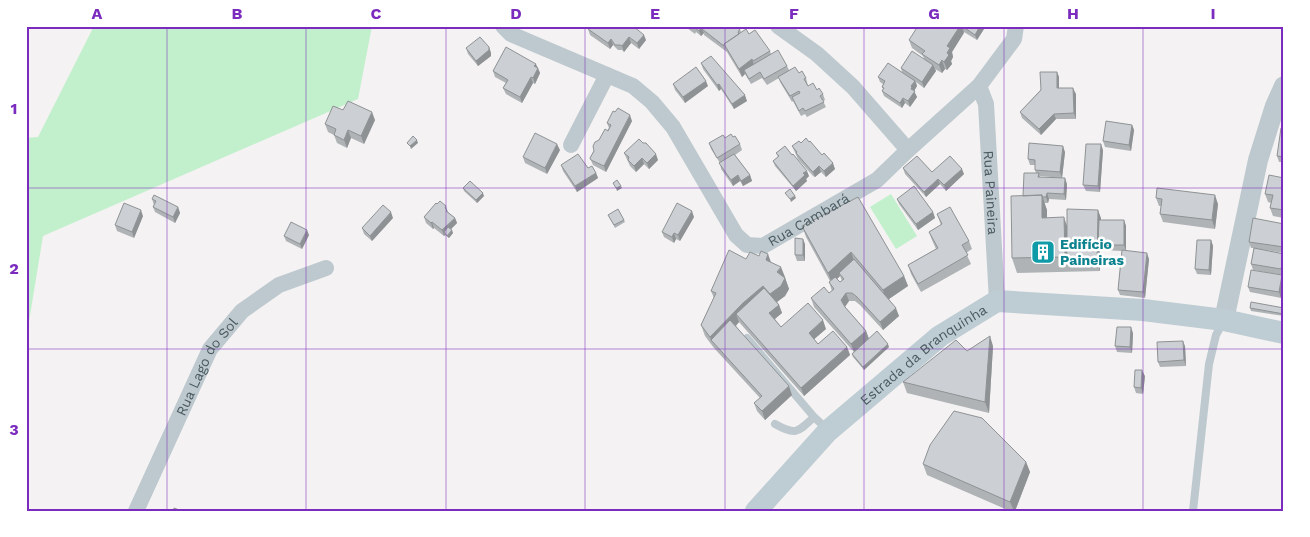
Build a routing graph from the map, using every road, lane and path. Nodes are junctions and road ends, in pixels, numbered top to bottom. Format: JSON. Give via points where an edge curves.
{"nodes":[{"id":1,"x":503,"y":26,"type":"edge"},
{"id":2,"x":778,"y":26,"type":"edge"},
{"id":3,"x":1016,"y":26,"type":"edge"},
{"id":4,"x":608,"y":75,"type":"junction"},
{"id":5,"x":979,"y":86,"type":"junction"},
{"id":6,"x":1284,"y":86,"type":"edge"},
{"id":7,"x":571,"y":145,"type":"dead end"},
{"id":8,"x":908,"y":150,"type":"junction"},
{"id":9,"x":326,"y":268,"type":"dead end"},
{"id":10,"x":997,"y":301,"type":"junction"},
{"id":11,"x":1224,"y":320,"type":"junction"},
{"id":12,"x":1284,"y":333,"type":"edge"},
{"id":13,"x":747,"y":338,"type":"edge"},
{"id":14,"x":775,"y":424,"type":"dead end"},
{"id":15,"x":821,"y":424,"type":"junction"},
{"id":16,"x":136,"y":511,"type":"edge"},
{"id":17,"x":756,"y":511,"type":"edge"},
{"id":18,"x":1194,"y":511,"type":"edge"}],
"edges":[{"from":1,"to":4,"type":"street","name":"Rua Cambará","via":[[511,34]]},
{"from":2,"to":8,"type":"street","via":[[817,54],[852,87]]},
{"from":3,"to":5,"type":"street","name":"Rua Cambará","via":[[1014,38]]},
{"from":4,"to":7,"type":"street"},
{"from":4,"to":8,"type":"street","name":"Rua Cambará","via":[[633,86],[673,127],[736,236],[747,245],[763,246],[877,180]]},
{"from":5,"to":8,"type":"street","name":"Rua Cambará"},
{"from":5,"to":10,"type":"street","name":"Rua Paineira","via":[[986,104]]},
{"from":6,"to":11,"type":"street","via":[[1258,160]]},
{"from":9,"to":16,"type":"street","name":"Rua Lago do Sol","via":[[279,285],[242,311],[210,349]]},
{"from":10,"to":11,"type":"main road","name":"Estrada da Branquinha","via":[[1142,310]]},
{"from":10,"to":15,"type":"main road","name":"Estrada da Branquinha","via":[[940,336]]},
{"from":11,"to":12,"type":"main road","name":"Estrada da Branquinha"},
{"from":11,"to":18,"type":"lane","via":[[1216,335],[1209,364]]},
{"from":13,"to":15,"type":"lane"},
{"from":14,"to":15,"type":"lane","via":[[794,432]]},
{"from":15,"to":17,"type":"main road","name":"Estrada da Branquinha"}]}
